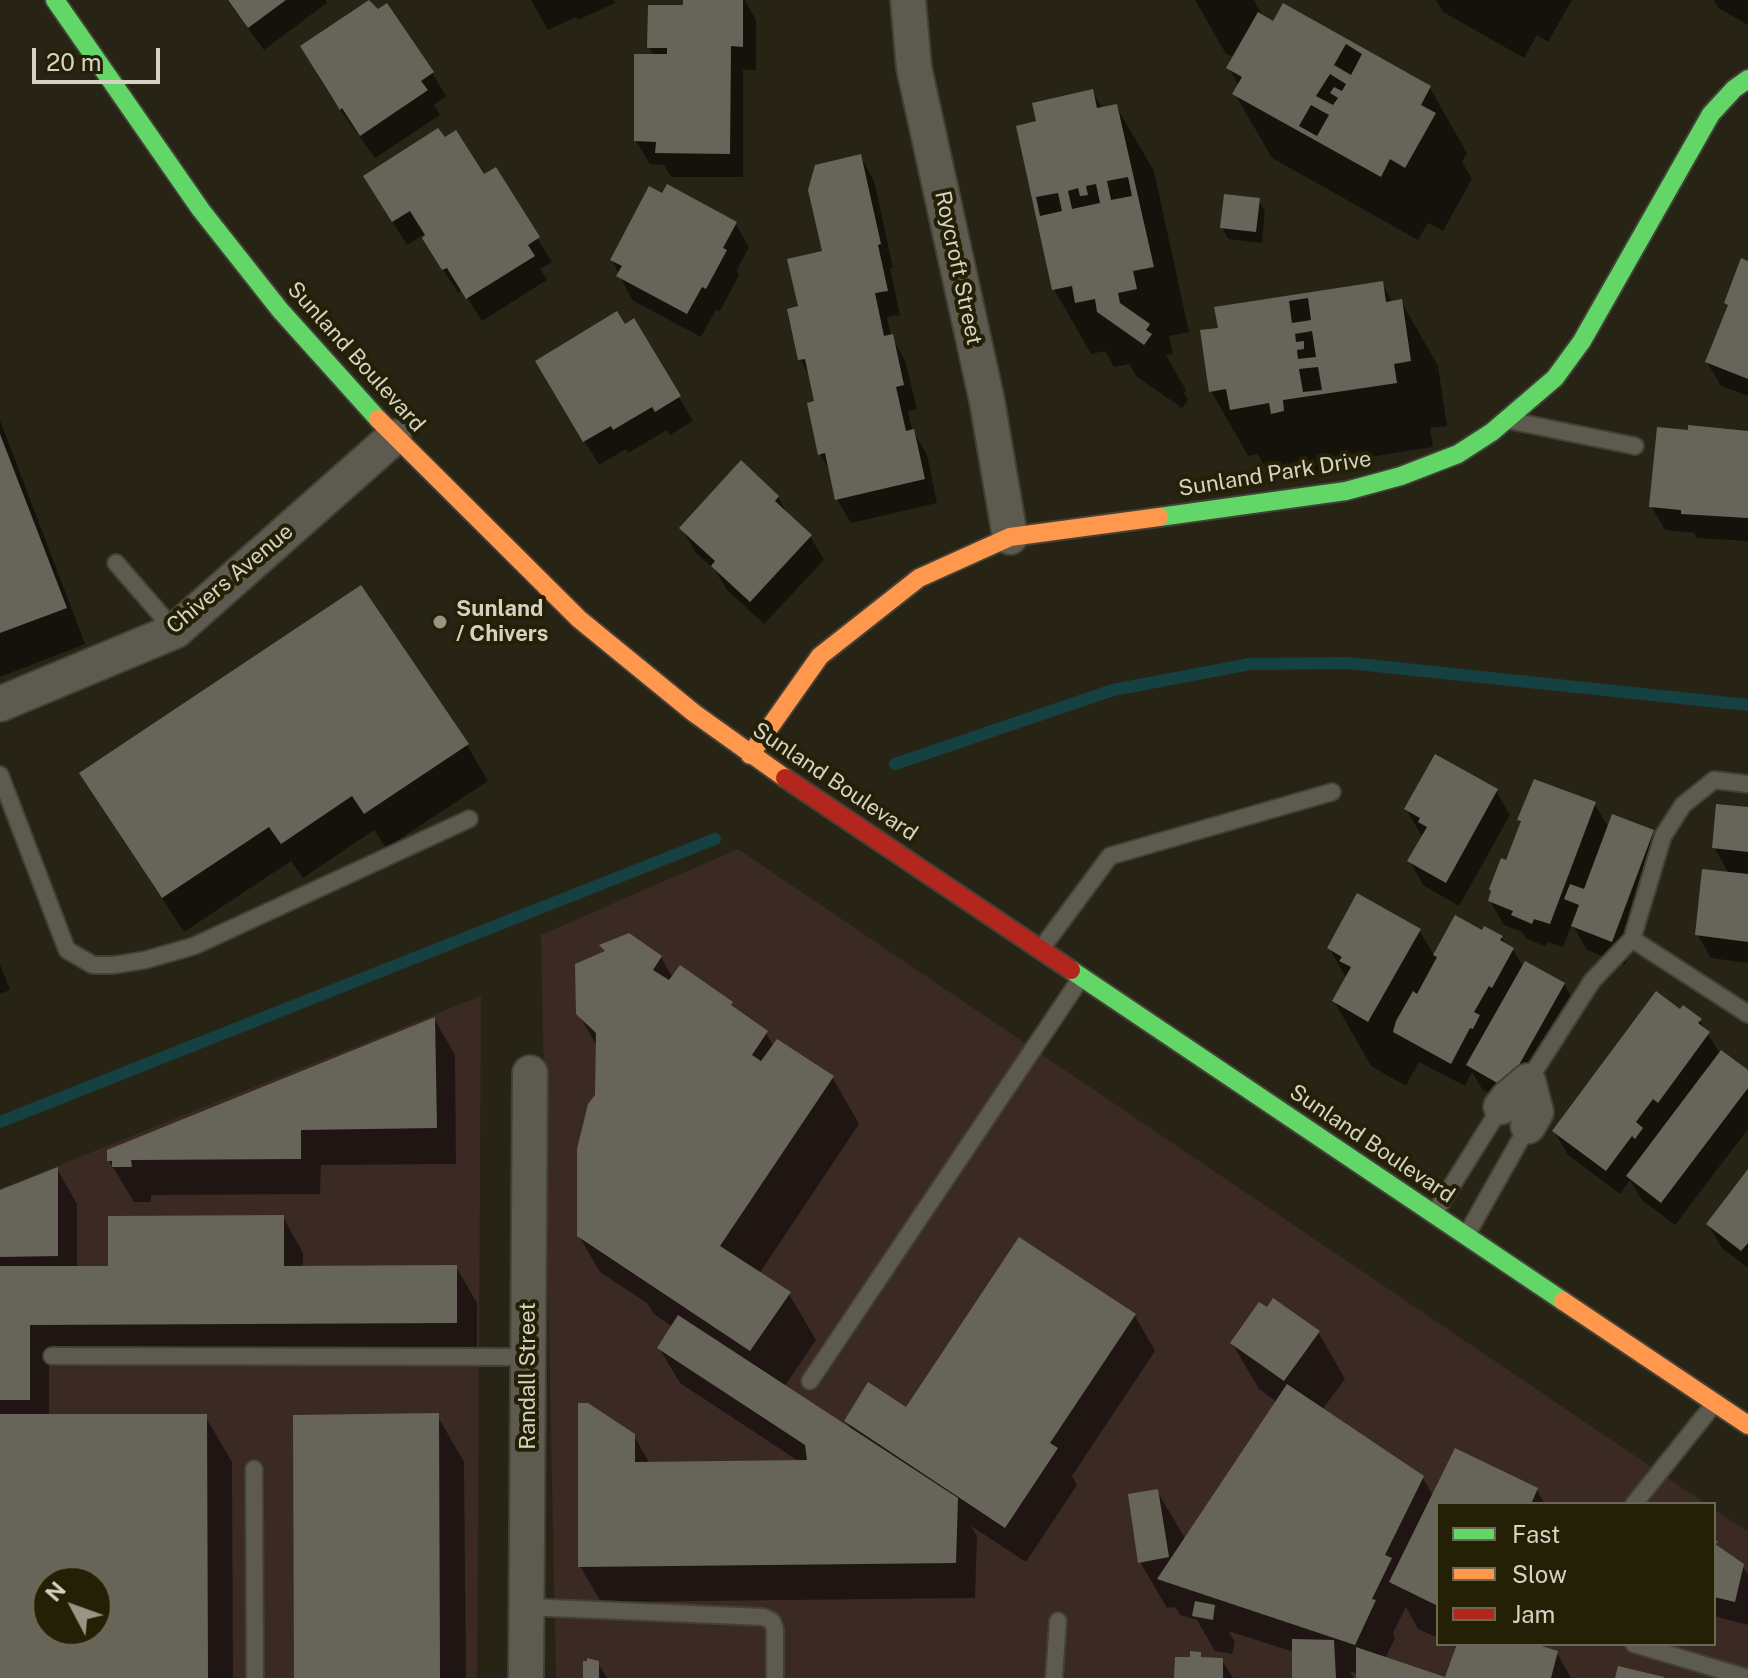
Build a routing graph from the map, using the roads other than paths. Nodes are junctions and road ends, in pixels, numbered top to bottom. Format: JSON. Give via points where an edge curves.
{"nodes":[{"id":1,"x":55,"y":0,"type":"edge"},
{"id":2,"x":908,"y":0,"type":"edge"},
{"id":3,"x":1748,"y":79,"type":"edge"},
{"id":4,"x":1507,"y":420,"type":"junction"},
{"id":5,"x":394,"y":437,"type":"junction"},
{"id":6,"x":1635,"y":446,"type":"dead end"},
{"id":7,"x":1010,"y":537,"type":"junction"},
{"id":8,"x":116,"y":563,"type":"dead end"},
{"id":9,"x":175,"y":631,"type":"junction"},
{"id":10,"x":0,"y":704,"type":"edge"},
{"id":11,"x":750,"y":755,"type":"junction"},
{"id":12,"x":0,"y":775,"type":"edge"},
{"id":13,"x":1748,"y":784,"type":"edge"},
{"id":14,"x":1332,"y":792,"type":"dead end"},
{"id":15,"x":469,"y":819,"type":"dead end"},
{"id":16,"x":1632,"y":939,"type":"junction"},
{"id":17,"x":1040,"y":950,"type":"junction"},
{"id":18,"x":1081,"y":977,"type":"junction"},
{"id":19,"x":1748,"y":1014,"type":"edge"},
{"id":20,"x":530,"y":1073,"type":"dead end"},
{"id":21,"x":1528,"y":1081,"type":"joint"},
{"id":22,"x":1515,"y":1117,"type":"junction"},
{"id":23,"x":1434,"y":1214,"type":"junction"},
{"id":24,"x":1466,"y":1235,"type":"junction"},
{"id":25,"x":52,"y":1356,"type":"dead end"},
{"id":26,"x":529,"y":1357,"type":"junction"},
{"id":27,"x":810,"y":1381,"type":"dead end"},
{"id":28,"x":1715,"y":1402,"type":"junction"},
{"id":29,"x":1748,"y":1425,"type":"edge"},
{"id":30,"x":1748,"y":1433,"type":"edge"},
{"id":31,"x":254,"y":1469,"type":"dead end"},
{"id":32,"x":1636,"y":1502,"type":"edge"},
{"id":33,"x":527,"y":1607,"type":"junction"},
{"id":34,"x":1058,"y":1621,"type":"dead end"},
{"id":35,"x":1641,"y":1646,"type":"edge"},
{"id":36,"x":255,"y":1678,"type":"edge"},
{"id":37,"x":526,"y":1678,"type":"edge"},
{"id":38,"x":775,"y":1678,"type":"edge"},
{"id":39,"x":1054,"y":1678,"type":"edge"},
{"id":40,"x":1748,"y":1678,"type":"edge"}],
"edges":[{"from":1,"to":5,"type":"main road","name":"Sunland Boulevard","via":[[201,210],[280,310]]},
{"from":2,"to":7,"type":"street","name":"Roycroft Street","via":[[914,68],[987,401]]},
{"from":3,"to":4,"type":"main road","name":"Sunland Park Drive","via":[[1711,114],[1582,341],[1555,378]]},
{"from":4,"to":6,"type":"lane"},
{"from":4,"to":7,"type":"main road","name":"Sunland Park Drive","via":[[1458,454],[1346,491]]},
{"from":5,"to":9,"type":"street","name":"Chivers Avenue"},
{"from":5,"to":11,"type":"main road","name":"Sunland Boulevard","via":[[579,619]]},
{"from":7,"to":11,"type":"main road","name":"Sunland Park Drive","via":[[919,578],[820,656]]},
{"from":8,"to":9,"type":"lane"},
{"from":9,"to":10,"type":"street","name":"Chivers Avenue"},
{"from":11,"to":17,"type":"main road","name":"Sunland Boulevard"},
{"from":12,"to":15,"type":"lane","via":[[67,950],[93,965],[145,960],[194,946]]},
{"from":13,"to":16,"type":"lane","via":[[1714,780],[1683,805],[1663,836]]},
{"from":14,"to":17,"type":"lane","via":[[1110,856]]},
{"from":16,"to":19,"type":"lane"},
{"from":16,"to":21,"type":"lane","via":[[1592,981]]},
{"from":17,"to":18,"type":"main road","name":"Sunland Boulevard"},
{"from":18,"to":23,"type":"main road","name":"Sunland Boulevard"},
{"from":18,"to":27,"type":"lane"},
{"from":20,"to":26,"type":"street","name":"Randall Street"},
{"from":21,"to":22,"type":"street","via":[[1508,1098]]},
{"from":22,"to":23,"type":"lane"},
{"from":22,"to":24,"type":"lane"},
{"from":23,"to":24,"type":"main road","name":"Sunland Boulevard"},
{"from":24,"to":28,"type":"main road","name":"Sunland Boulevard"},
{"from":25,"to":26,"type":"lane"},
{"from":26,"to":33,"type":"street","name":"Randall Street"},
{"from":28,"to":29,"type":"main road","name":"Sunland Boulevard"},
{"from":28,"to":30,"type":"main road"},
{"from":28,"to":32,"type":"lane"},
{"from":31,"to":36,"type":"lane"},
{"from":33,"to":37,"type":"street","name":"Randall Street"},
{"from":33,"to":38,"type":"lane","via":[[763,1617],[775,1629]]},
{"from":34,"to":39,"type":"lane"},
{"from":35,"to":40,"type":"lane"}]}
